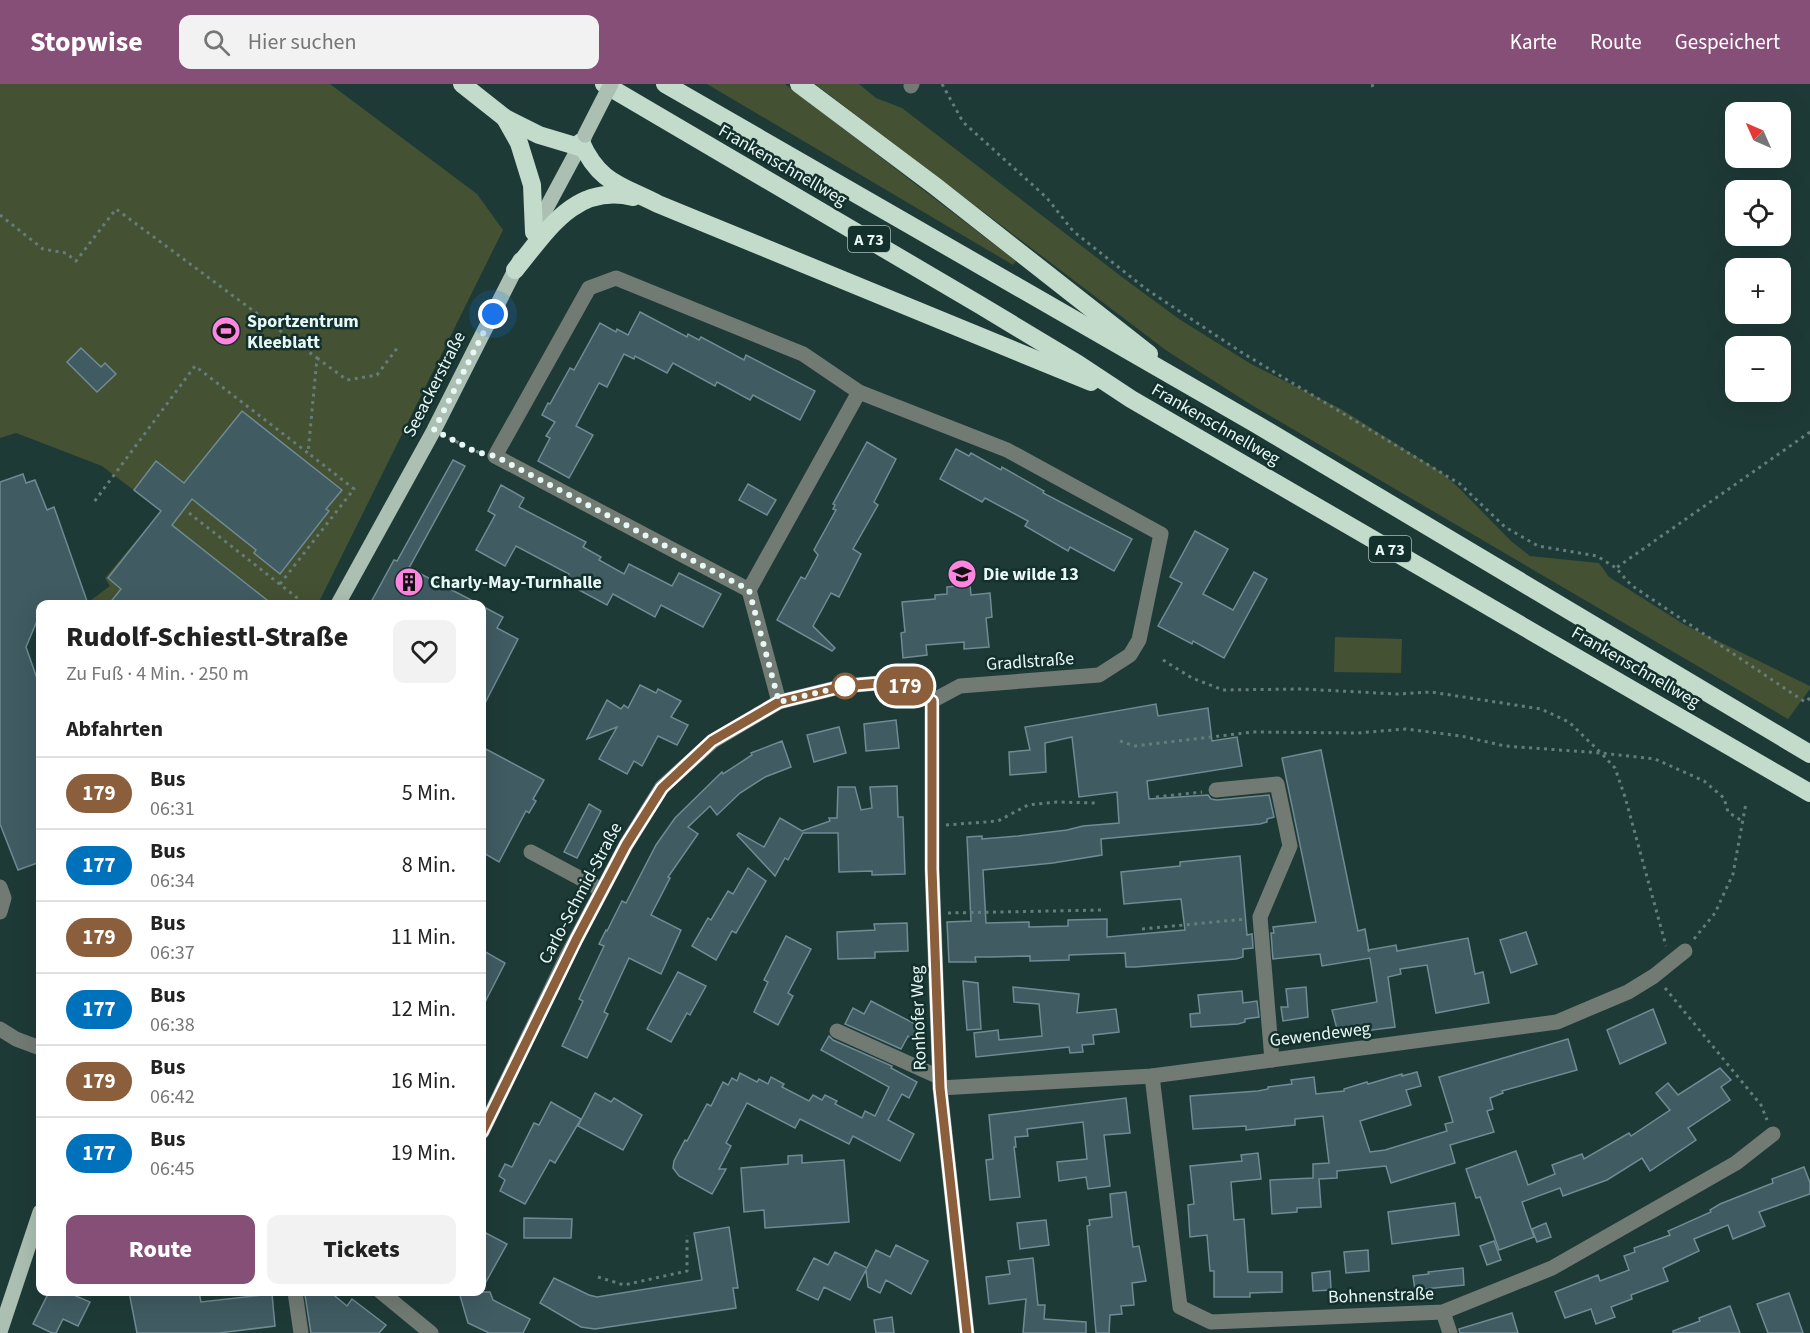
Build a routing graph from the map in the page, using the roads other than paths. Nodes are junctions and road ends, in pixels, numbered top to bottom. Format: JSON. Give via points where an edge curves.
{"nodes":[{"id":1,"x":462,"y":84,"type":"edge"},
{"id":2,"x":604,"y":84,"type":"edge"},
{"id":3,"x":611,"y":84,"type":"edge"},
{"id":4,"x":665,"y":84,"type":"edge"},
{"id":5,"x":799,"y":84,"type":"edge"},
{"id":6,"x":505,"y":118,"type":"junction"},
{"id":7,"x":582,"y":141,"type":"junction"},
{"id":8,"x":658,"y":204,"type":"junction"},
{"id":9,"x":534,"y":232,"type":"junction"},
{"id":10,"x":515,"y":270,"type":"junction"},
{"id":11,"x":1193,"y":388,"type":"junction"},
{"id":12,"x":859,"y":392,"type":"junction"},
{"id":13,"x":1131,"y":399,"type":"junction"},
{"id":14,"x":749,"y":590,"type":"junction"},
{"id":15,"x":340,"y":600,"type":"edge"},
{"id":16,"x":932,"y":701,"type":"junction"},
{"id":17,"x":779,"y":702,"type":"junction"},
{"id":18,"x":1810,"y":754,"type":"edge"},
{"id":19,"x":1216,"y":790,"type":"road end"},
{"id":20,"x":1810,"y":793,"type":"edge"},
{"id":21,"x":531,"y":852,"type":"dead end"},
{"id":22,"x":0,"y":887,"type":"edge"},
{"id":23,"x":602,"y":890,"type":"junction"},
{"id":24,"x":0,"y":912,"type":"edge"},
{"id":25,"x":1685,"y":951,"type":"road end"},
{"id":26,"x":0,"y":1029,"type":"edge"},
{"id":27,"x":837,"y":1031,"type":"dead end"},
{"id":28,"x":36,"y":1046,"type":"edge"},
{"id":29,"x":1272,"y":1060,"type":"junction"},
{"id":30,"x":1152,"y":1076,"type":"junction"},
{"id":31,"x":940,"y":1082,"type":"junction"},
{"id":32,"x":486,"y":1124,"type":"edge"},
{"id":33,"x":1773,"y":1134,"type":"road end"},
{"id":34,"x":36,"y":1224,"type":"edge"},
{"id":35,"x":296,"y":1296,"type":"edge"},
{"id":36,"x":392,"y":1296,"type":"edge"},
{"id":37,"x":1443,"y":1312,"type":"junction"},
{"id":38,"x":0,"y":1330,"type":"edge"},
{"id":39,"x":301,"y":1333,"type":"edge"},
{"id":40,"x":431,"y":1333,"type":"edge"},
{"id":41,"x":967,"y":1333,"type":"edge"},
{"id":42,"x":1450,"y":1333,"type":"edge"}],
"edges":[{"from":1,"to":6,"type":"highway"},
{"from":2,"to":13,"type":"highway","name":"Frankenschnellweg","number":"A 73","via":[[980,304]]},
{"from":3,"to":7,"type":"main road","name":"Seeackerstraße","bridge":true},
{"from":4,"to":11,"type":"highway","name":"Frankenschnellweg","number":"A 73"},
{"from":5,"to":11,"type":"highway"},
{"from":6,"to":7,"type":"highway","via":[[539,135]]},
{"from":6,"to":9,"type":"highway","via":[[519,143],[532,185]]},
{"from":7,"to":8,"type":"highway","via":[[588,159],[604,177]]},
{"from":7,"to":9,"type":"main road","name":"Seeackerstraße"},
{"from":8,"to":10,"type":"highway","via":[[621,195],[589,198],[556,221]]},
{"from":8,"to":13,"type":"highway"},
{"from":9,"to":10,"type":"main road","name":"Seeackerstraße"},
{"from":10,"to":15,"type":"main road","name":"Seeackerstraße","via":[[434,430]]},
{"from":11,"to":18,"type":"highway","name":"Frankenschnellweg","number":"A 73"},
{"from":12,"to":14,"type":"street"},
{"from":12,"to":14,"type":"street","via":[[803,354],[616,278],[590,288],[495,456]]},
{"from":12,"to":16,"type":"street","name":"Gradlstraße","via":[[1007,450],[1161,534],[1139,639],[1130,655],[1099,675],[960,686]]},
{"from":13,"to":20,"type":"highway","name":"Frankenschnellweg","number":"A 73"},
{"from":14,"to":17,"type":"street"},
{"from":16,"to":17,"type":"street","name":"Carlo-Schmid-Straße","via":[[891,682],[844,686]]},
{"from":16,"to":31,"type":"street","name":"Ronhofer Weg"},
{"from":17,"to":23,"type":"street","name":"Carlo-Schmid-Straße","via":[[712,741],[662,788]]},
{"from":19,"to":29,"type":"street","via":[[1277,784],[1290,846],[1260,917]]},
{"from":21,"to":23,"type":"street"},
{"from":22,"to":24,"type":"street","via":[[4,898]]},
{"from":23,"to":32,"type":"street","name":"Carlo-Schmid-Straße"},
{"from":25,"to":29,"type":"street","name":"Gewendeweg","via":[[1628,992],[1557,1022]]},
{"from":26,"to":28,"type":"street"},
{"from":27,"to":31,"type":"street"},
{"from":29,"to":30,"type":"street","name":"Gewendeweg"},
{"from":30,"to":31,"type":"street","name":"Gewendeweg"},
{"from":30,"to":37,"type":"street","name":"Bohnenstraße","via":[[1180,1307],[1211,1322]]},
{"from":31,"to":41,"type":"street","name":"Ronhofer Weg"},
{"from":33,"to":37,"type":"street","name":"Bohnenstraße","via":[[1736,1163],[1552,1268]]},
{"from":34,"to":38,"type":"main road"},
{"from":35,"to":39,"type":"street"},
{"from":36,"to":40,"type":"street"},
{"from":37,"to":42,"type":"street"}]}
